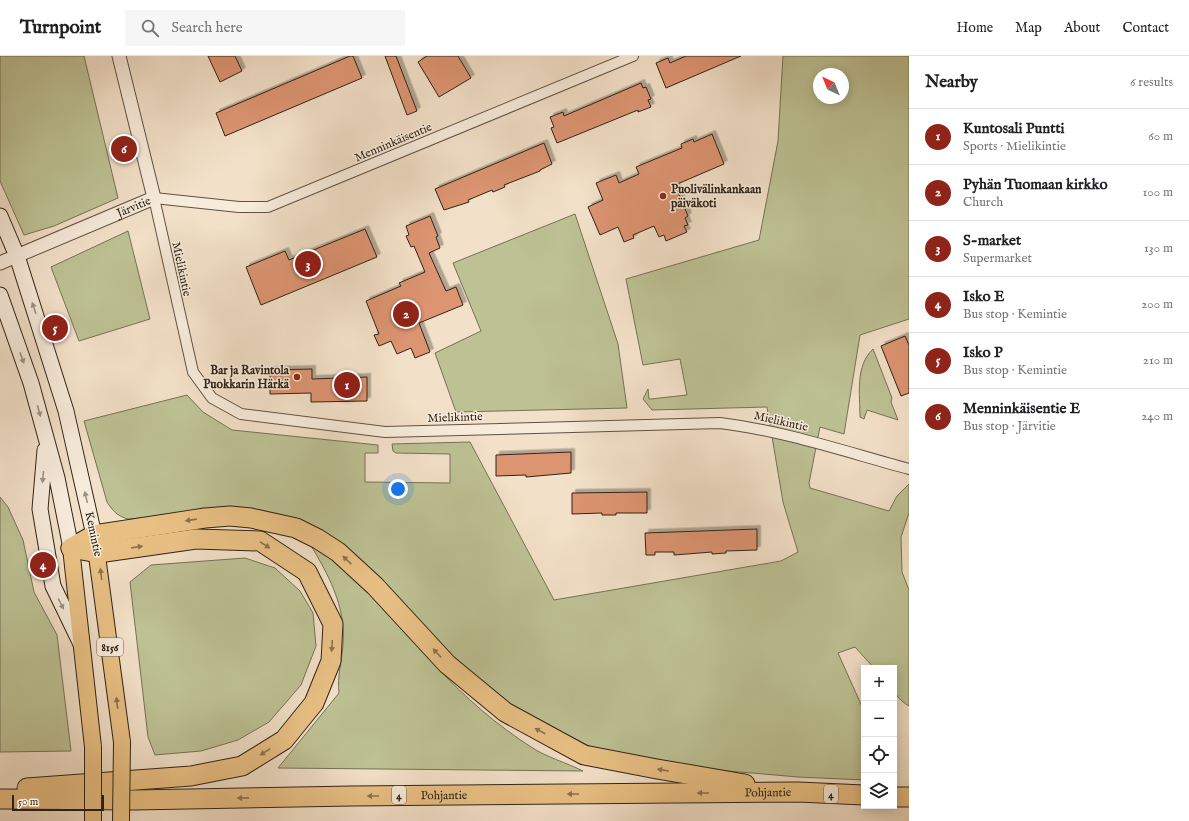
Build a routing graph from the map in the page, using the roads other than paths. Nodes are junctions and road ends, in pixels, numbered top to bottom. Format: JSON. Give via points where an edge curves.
{"nodes":[{"id":1,"x":118,"y":56,"type":"edge"},
{"id":2,"x":633,"y":56,"type":"edge"},
{"id":3,"x":154,"y":198,"type":"junction"},
{"id":4,"x":0,"y":216,"type":"edge"},
{"id":5,"x":17,"y":256,"type":"junction"},
{"id":6,"x":0,"y":263,"type":"edge"},
{"id":7,"x":0,"y":295,"type":"edge"},
{"id":8,"x":46,"y":439,"type":"junction"},
{"id":9,"x":909,"y":470,"type":"edge"},
{"id":10,"x":96,"y":544,"type":"junction"},
{"id":11,"x":71,"y":548,"type":"junction"},
{"id":12,"x":82,"y":647,"type":"junction"},
{"id":13,"x":0,"y":790,"type":"edge"},
{"id":14,"x":798,"y":792,"type":"junction"},
{"id":15,"x":861,"y":795,"type":"edge"},
{"id":16,"x":897,"y":797,"type":"edge"},
{"id":17,"x":909,"y":797,"type":"edge"},
{"id":18,"x":0,"y":799,"type":"edge"},
{"id":19,"x":93,"y":821,"type":"edge"},
{"id":20,"x":121,"y":821,"type":"edge"}],
"edges":[{"from":1,"to":3,"type":"street","name":"Järvitie"},
{"from":2,"to":3,"type":"street","name":"Menninkäisentie","via":[[268,207],[239,207]]},
{"from":3,"to":5,"type":"street","name":"Järvitie"},
{"from":3,"to":9,"type":"street","name":"Mielikintie","via":[[193,372],[212,398],[241,414],[385,432],[720,423],[765,429]]},
{"from":4,"to":5,"type":"main road","name":"Kemintie"},
{"from":5,"to":6,"type":"street","name":"Järvitie"},
{"from":10,"to":5,"type":"main road","name":"Kemintie","one_way":true,"via":[[66,411]]},
{"from":7,"to":8,"type":"main road","one_way":true,"via":[[31,383]]},
{"from":8,"to":11,"type":"main road","via":[[57,478]]},
{"from":8,"to":12,"type":"main road","one_way":true,"via":[[40,509],[53,586]]},
{"from":10,"to":11,"type":"highway"},
{"from":10,"to":13,"type":"highway","one_way":true,"via":[[196,539],[260,541],[307,572],[333,624],[331,661],[314,703],[284,740],[242,766],[191,776]]},
{"from":14,"to":10,"type":"highway","one_way":true,"via":[[584,755],[505,712],[447,664],[375,586],[338,552],[296,528],[267,520],[230,516],[162,524]]},
{"from":20,"to":10,"type":"main road","name":"Kemintie","number":"8156","one_way":true,"bridge":true,"via":[[122,742]]},
{"from":11,"to":12,"type":"main road","number":"8156"},
{"from":12,"to":19,"type":"main road","number":"8156","bridge":true,"via":[[93,747]]},
{"from":14,"to":15,"type":"highway","name":"Pohjantie","number":"4"},
{"from":14,"to":18,"type":"highway","name":"Pohjantie","number":"4","one_way":true,"via":[[134,800]]},
{"from":16,"to":17,"type":"highway"}]}
